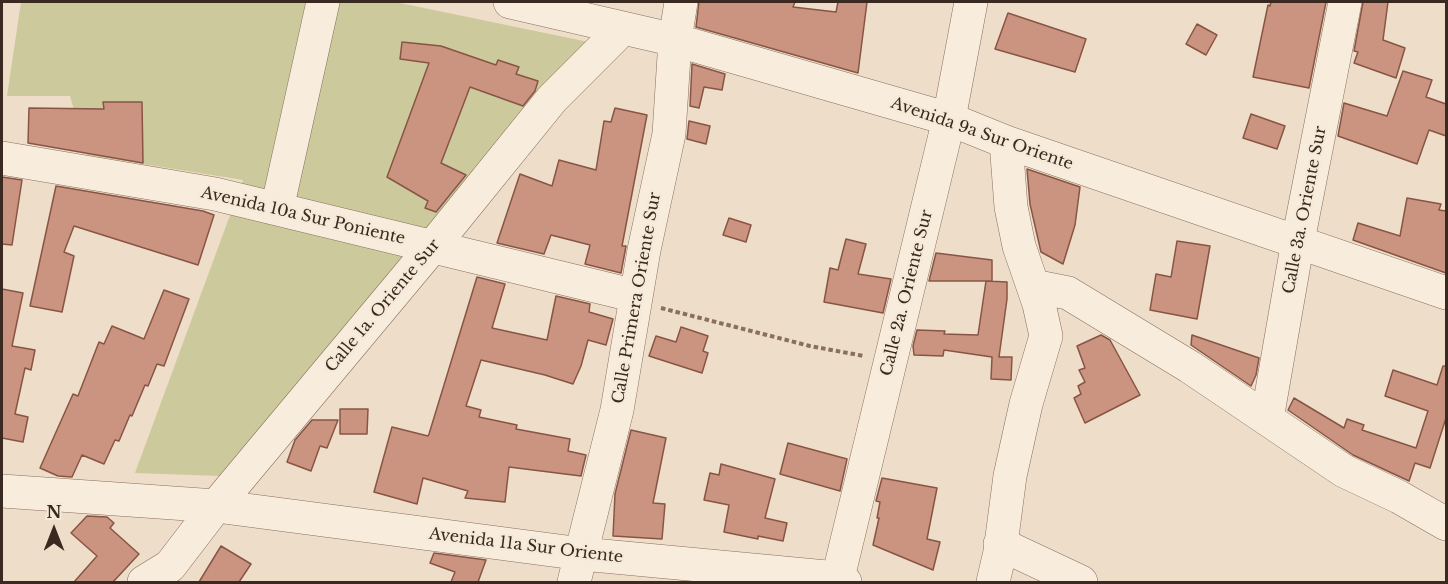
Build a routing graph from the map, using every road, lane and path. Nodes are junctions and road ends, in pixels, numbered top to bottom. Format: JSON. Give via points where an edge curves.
{"nodes":[{"id":1,"x":323,"y":2,"type":"edge"},
{"id":2,"x":510,"y":2,"type":"edge"},
{"id":3,"x":681,"y":2,"type":"edge"},
{"id":4,"x":971,"y":2,"type":"edge"},
{"id":5,"x":1345,"y":2,"type":"edge"},
{"id":6,"x":623,"y":28,"type":"junction"},
{"id":7,"x":675,"y":40,"type":"junction"},
{"id":8,"x":949,"y":119,"type":"junction"},
{"id":9,"x":1006,"y":142,"type":"junction"},
{"id":10,"x":2,"y":158,"type":"edge"},
{"id":11,"x":277,"y":209,"type":"junction"},
{"id":12,"x":1298,"y":241,"type":"junction"},
{"id":13,"x":433,"y":246,"type":"junction"},
{"id":14,"x":1032,"y":286,"type":"junction"},
{"id":15,"x":1446,"y":293,"type":"edge"},
{"id":16,"x":635,"y":299,"type":"junction"},
{"id":17,"x":890,"y":360,"type":"junction"},
{"id":18,"x":1267,"y":419,"type":"junction"},
{"id":19,"x":2,"y":491,"type":"edge"},
{"id":20,"x":216,"y":506,"type":"junction"},
{"id":21,"x":1446,"y":524,"type":"edge"},
{"id":22,"x":1000,"y":544,"type":"junction"},
{"id":23,"x":578,"y":568,"type":"edge"},
{"id":24,"x":163,"y":577,"type":"edge"},
{"id":25,"x":840,"y":581,"type":"edge"},
{"id":26,"x":993,"y":582,"type":"edge"},
{"id":27,"x":1081,"y":582,"type":"edge"}],
"edges":[{"from":1,"to":11,"type":"street"},
{"from":2,"to":6,"type":"street","name":"Avenida 9a Sur Oriente"},
{"from":3,"to":7,"type":"street"},
{"from":4,"to":8,"type":"street","name":"Calle 2a. Oriente Sur"},
{"from":5,"to":12,"type":"street","name":"Calle 3a. Oriente Sur"},
{"from":6,"to":7,"type":"street","name":"Avenida 9a Sur Oriente"},
{"from":6,"to":13,"type":"street","name":"Calle 1a. Oriente Sur","via":[[552,99]]},
{"from":7,"to":8,"type":"street","name":"Avenida 9a Sur Oriente"},
{"from":7,"to":16,"type":"street","name":"Calle Primera Oriente Sur","via":[[669,134]]},
{"from":8,"to":9,"type":"street","name":"Avenida 9a Sur Oriente"},
{"from":8,"to":17,"type":"street","name":"Calle 2a. Oriente Sur"},
{"from":9,"to":12,"type":"street","name":"Avenida 9a Sur Oriente"},
{"from":9,"to":14,"type":"street","via":[[1011,207]]},
{"from":10,"to":11,"type":"street","name":"Avenida 10a Sur Poniente","via":[[215,194]]},
{"from":11,"to":13,"type":"street","name":"Avenida 10a Sur Poniente"},
{"from":12,"to":15,"type":"street","name":"Avenida 9a Sur Oriente"},
{"from":12,"to":18,"type":"street","name":"Calle 3a. Oriente Sur"},
{"from":13,"to":16,"type":"street","name":"Avenida 10a Sur Poniente"},
{"from":13,"to":20,"type":"street","name":"Calle 1a. Oriente Sur"},
{"from":14,"to":18,"type":"street","via":[[1068,292]]},
{"from":14,"to":22,"type":"street","via":[[1046,336],[1010,476]]},
{"from":16,"to":17,"type":"path","via":[[810,346]]},
{"from":16,"to":23,"type":"street","name":"Calle Primera Oriente Sur","via":[[617,410]]},
{"from":17,"to":25,"type":"street","name":"Calle 2a. Oriente Sur"},
{"from":18,"to":21,"type":"street","via":[[1344,471]]},
{"from":19,"to":20,"type":"street","name":"Avenida 11a Sur Oriente"},
{"from":20,"to":23,"type":"street","name":"Avenida 11a Sur Oriente"},
{"from":20,"to":24,"type":"street","name":"Calle 1a. Oriente Sur"},
{"from":22,"to":26,"type":"street"},
{"from":22,"to":27,"type":"street"},
{"from":23,"to":25,"type":"street","name":"Avenida 11a Sur Oriente"}]}
